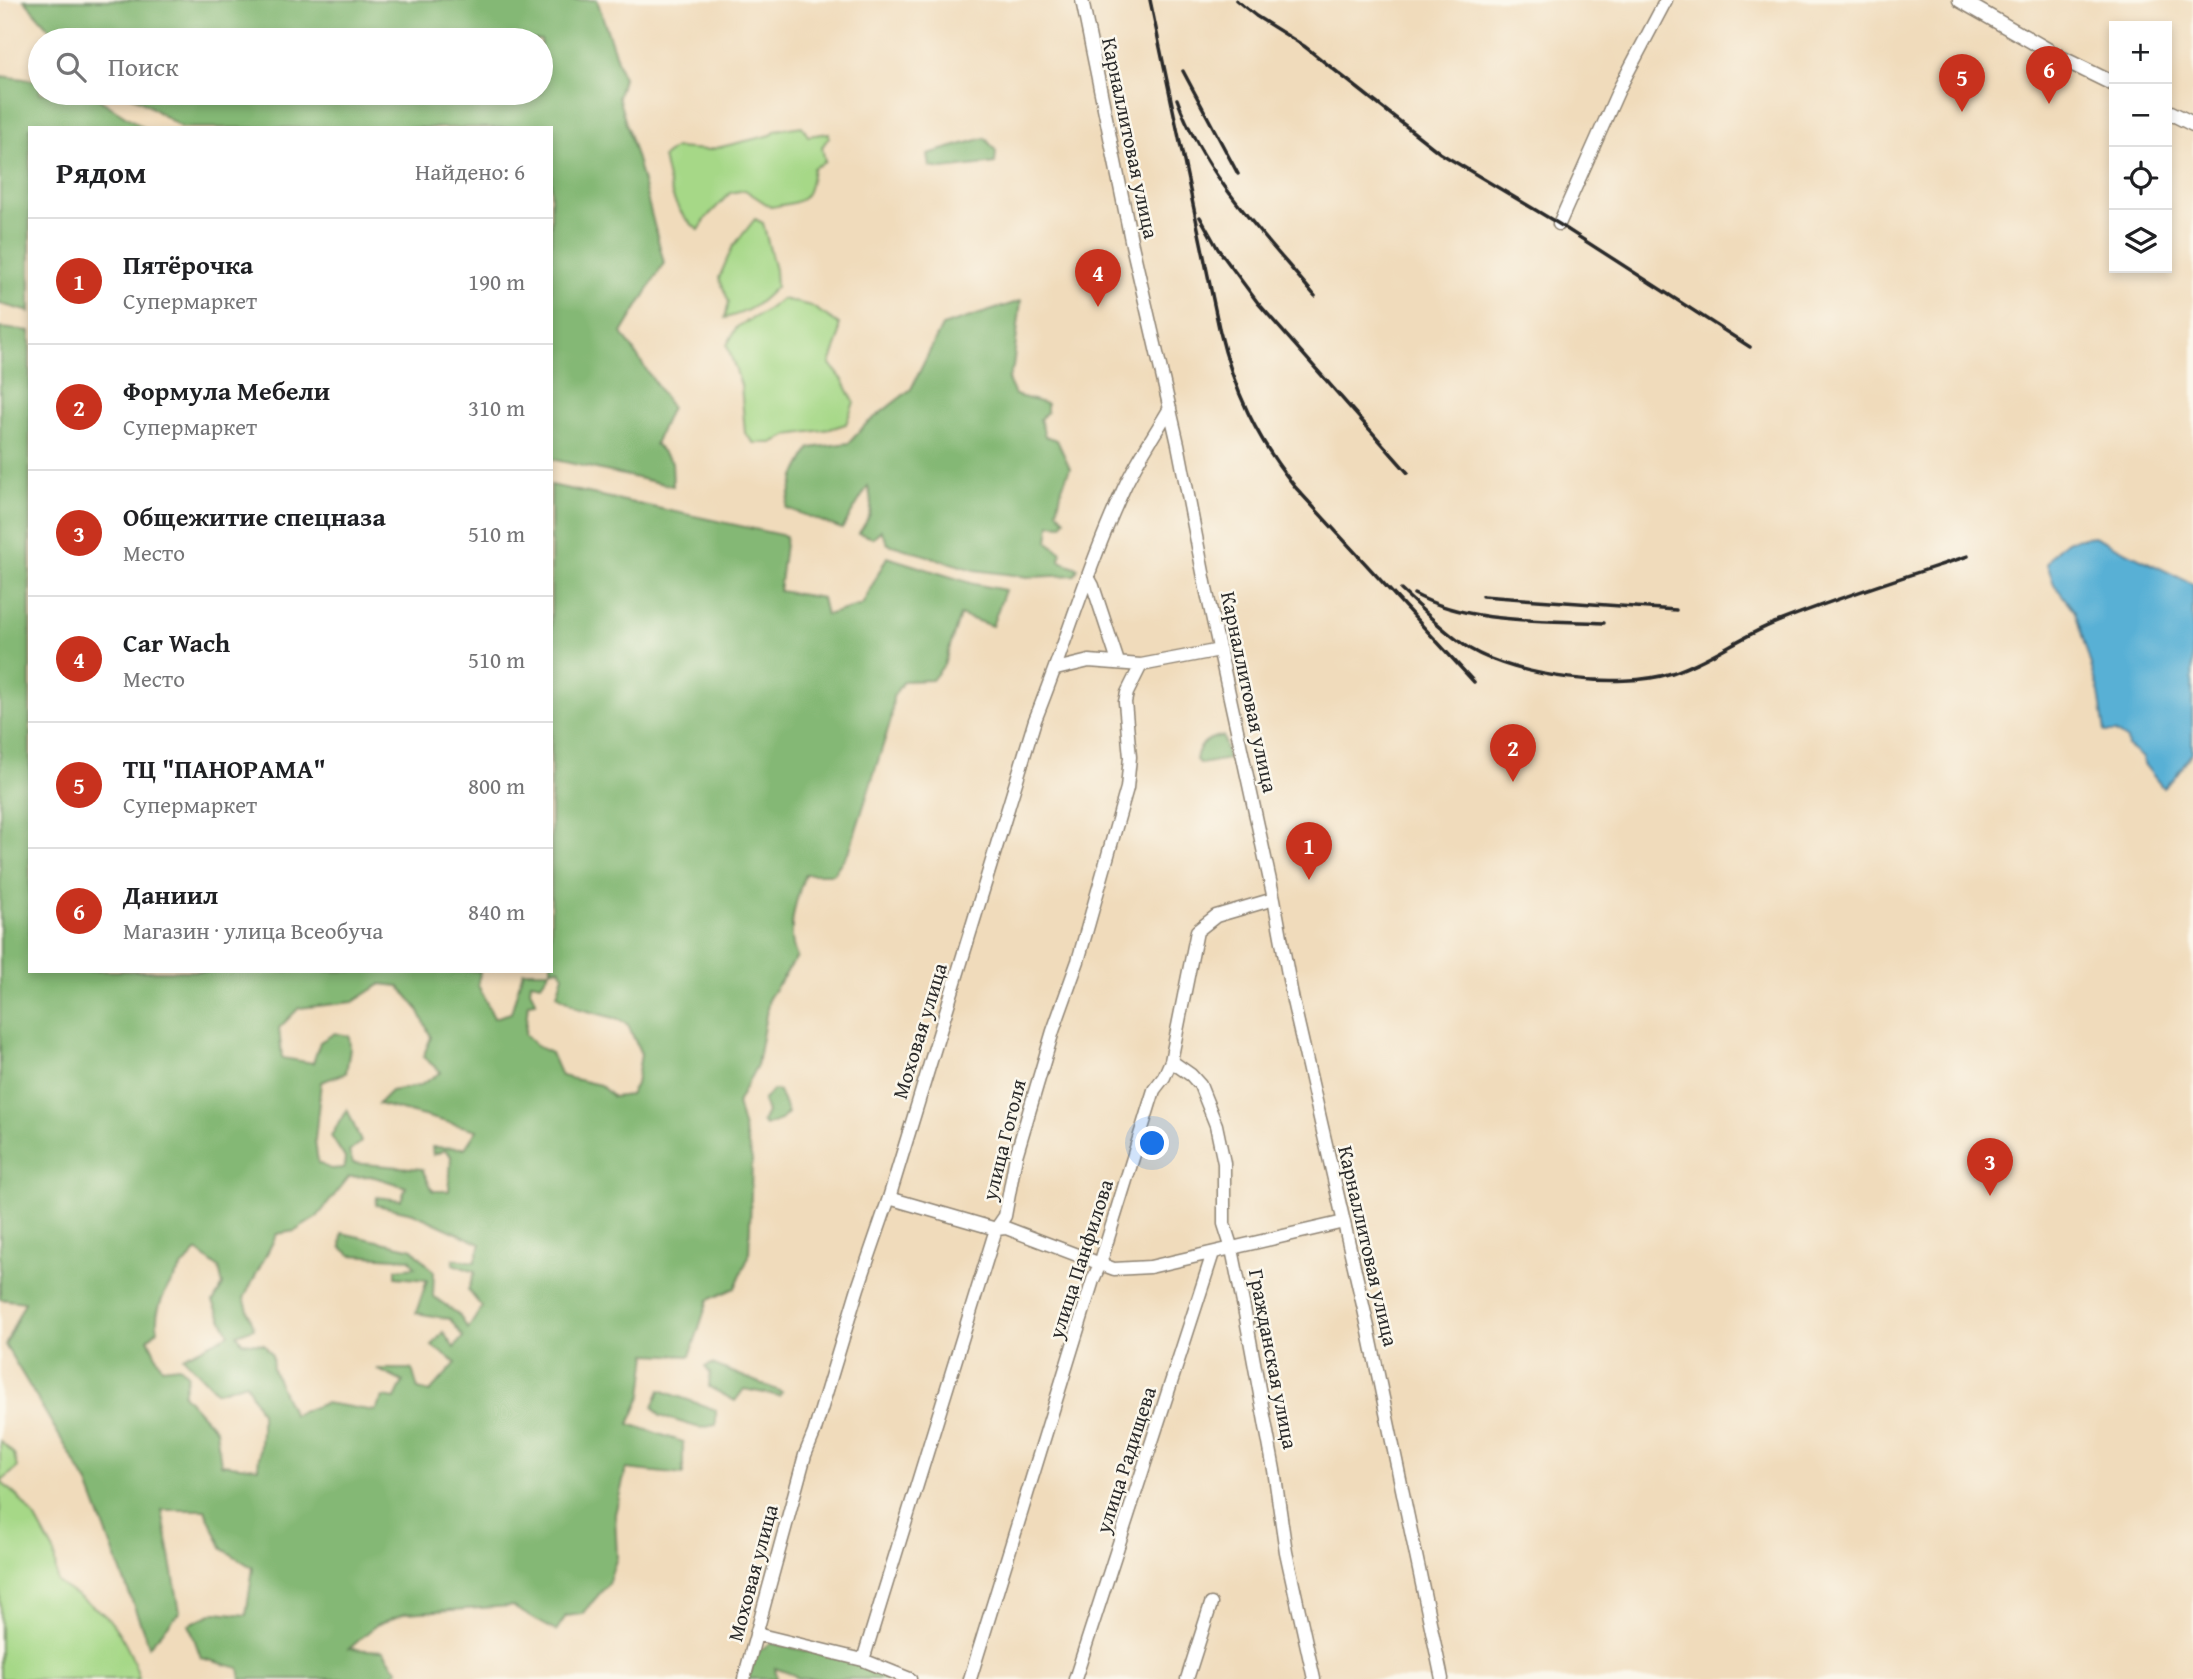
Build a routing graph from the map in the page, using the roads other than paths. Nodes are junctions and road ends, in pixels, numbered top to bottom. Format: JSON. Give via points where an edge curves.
{"nodes":[{"id":1,"x":1082,"y":0,"type":"edge"},
{"id":2,"x":1666,"y":0,"type":"edge"},
{"id":3,"x":1960,"y":0,"type":"edge"},
{"id":4,"x":2112,"y":84,"type":"edge"},
{"id":5,"x":2172,"y":114,"type":"edge"},
{"id":6,"x":2193,"y":124,"type":"edge"},
{"id":7,"x":1559,"y":224,"type":"dead end"},
{"id":8,"x":1170,"y":408,"type":"junction"},
{"id":9,"x":1088,"y":577,"type":"junction"},
{"id":10,"x":1220,"y":650,"type":"junction"},
{"id":11,"x":1118,"y":662,"type":"junction"},
{"id":12,"x":1141,"y":665,"type":"junction"},
{"id":13,"x":1056,"y":669,"type":"junction"},
{"id":14,"x":1274,"y":899,"type":"junction"},
{"id":15,"x":1171,"y":1061,"type":"junction"},
{"id":16,"x":889,"y":1198,"type":"junction"},
{"id":17,"x":1344,"y":1222,"type":"junction"},
{"id":18,"x":996,"y":1229,"type":"junction"},
{"id":19,"x":1232,"y":1249,"type":"junction"},
{"id":20,"x":1213,"y":1253,"type":"junction"},
{"id":21,"x":1100,"y":1264,"type":"junction"},
{"id":22,"x":1211,"y":1604,"type":"dead end"},
{"id":23,"x":756,"y":1634,"type":"junction"},
{"id":24,"x":863,"y":1660,"type":"junction"},
{"id":25,"x":744,"y":1679,"type":"edge"},
{"id":26,"x":910,"y":1679,"type":"edge"},
{"id":27,"x":970,"y":1679,"type":"edge"},
{"id":28,"x":1075,"y":1679,"type":"edge"},
{"id":29,"x":1187,"y":1679,"type":"edge"},
{"id":30,"x":1314,"y":1679,"type":"edge"},
{"id":31,"x":1442,"y":1679,"type":"edge"}],
"edges":[{"from":1,"to":8,"type":"street","name":"Карналлитовая улица"},
{"from":2,"to":7,"type":"street","via":[[1620,87]]},
{"from":3,"to":4,"type":"main road"},
{"from":5,"to":6,"type":"main road"},
{"from":8,"to":9,"type":"street","name":"Моховая улица","via":[[1125,487]]},
{"from":8,"to":10,"type":"street","name":"Карналлитовая улица"},
{"from":9,"to":11,"type":"street"},
{"from":9,"to":13,"type":"street","name":"Моховая улица"},
{"from":10,"to":12,"type":"street"},
{"from":10,"to":14,"type":"street","name":"Карналлитовая улица"},
{"from":11,"to":12,"type":"street"},
{"from":11,"to":13,"type":"street","via":[[1089,661]]},
{"from":12,"to":18,"type":"street","name":"улица Гоголя","via":[[1125,702],[1130,757],[1127,788],[1016,1156],[1005,1216]]},
{"from":13,"to":16,"type":"street","name":"Моховая улица","via":[[1035,720]]},
{"from":14,"to":15,"type":"street","name":"улица Панфилова","via":[[1216,916],[1197,931]]},
{"from":14,"to":17,"type":"street","name":"Карналлитовая улица"},
{"from":15,"to":19,"type":"street","name":"Гражданская улица","via":[[1200,1085],[1216,1125],[1224,1163],[1224,1224]]},
{"from":15,"to":21,"type":"street","name":"улица Панфилова","via":[[1154,1090]]},
{"from":16,"to":18,"type":"street"},
{"from":16,"to":23,"type":"street","name":"Моховая улица","via":[[805,1455]]},
{"from":17,"to":19,"type":"street"},
{"from":17,"to":31,"type":"street","name":"Карналлитовая улица"},
{"from":18,"to":21,"type":"street","via":[[1006,1228]]},
{"from":18,"to":24,"type":"street","name":"улица Гоголя"},
{"from":19,"to":20,"type":"street"},
{"from":19,"to":30,"type":"street","name":"Гражданская улица","via":[[1286,1552]]},
{"from":20,"to":21,"type":"street","via":[[1150,1267],[1114,1269]]},
{"from":20,"to":28,"type":"street","name":"улица Радищева"},
{"from":21,"to":27,"type":"street","name":"улица Панфилова"},
{"from":22,"to":29,"type":"street"},
{"from":23,"to":24,"type":"street"},
{"from":23,"to":25,"type":"street","name":"Моховая улица"},
{"from":24,"to":26,"type":"street"}]}
